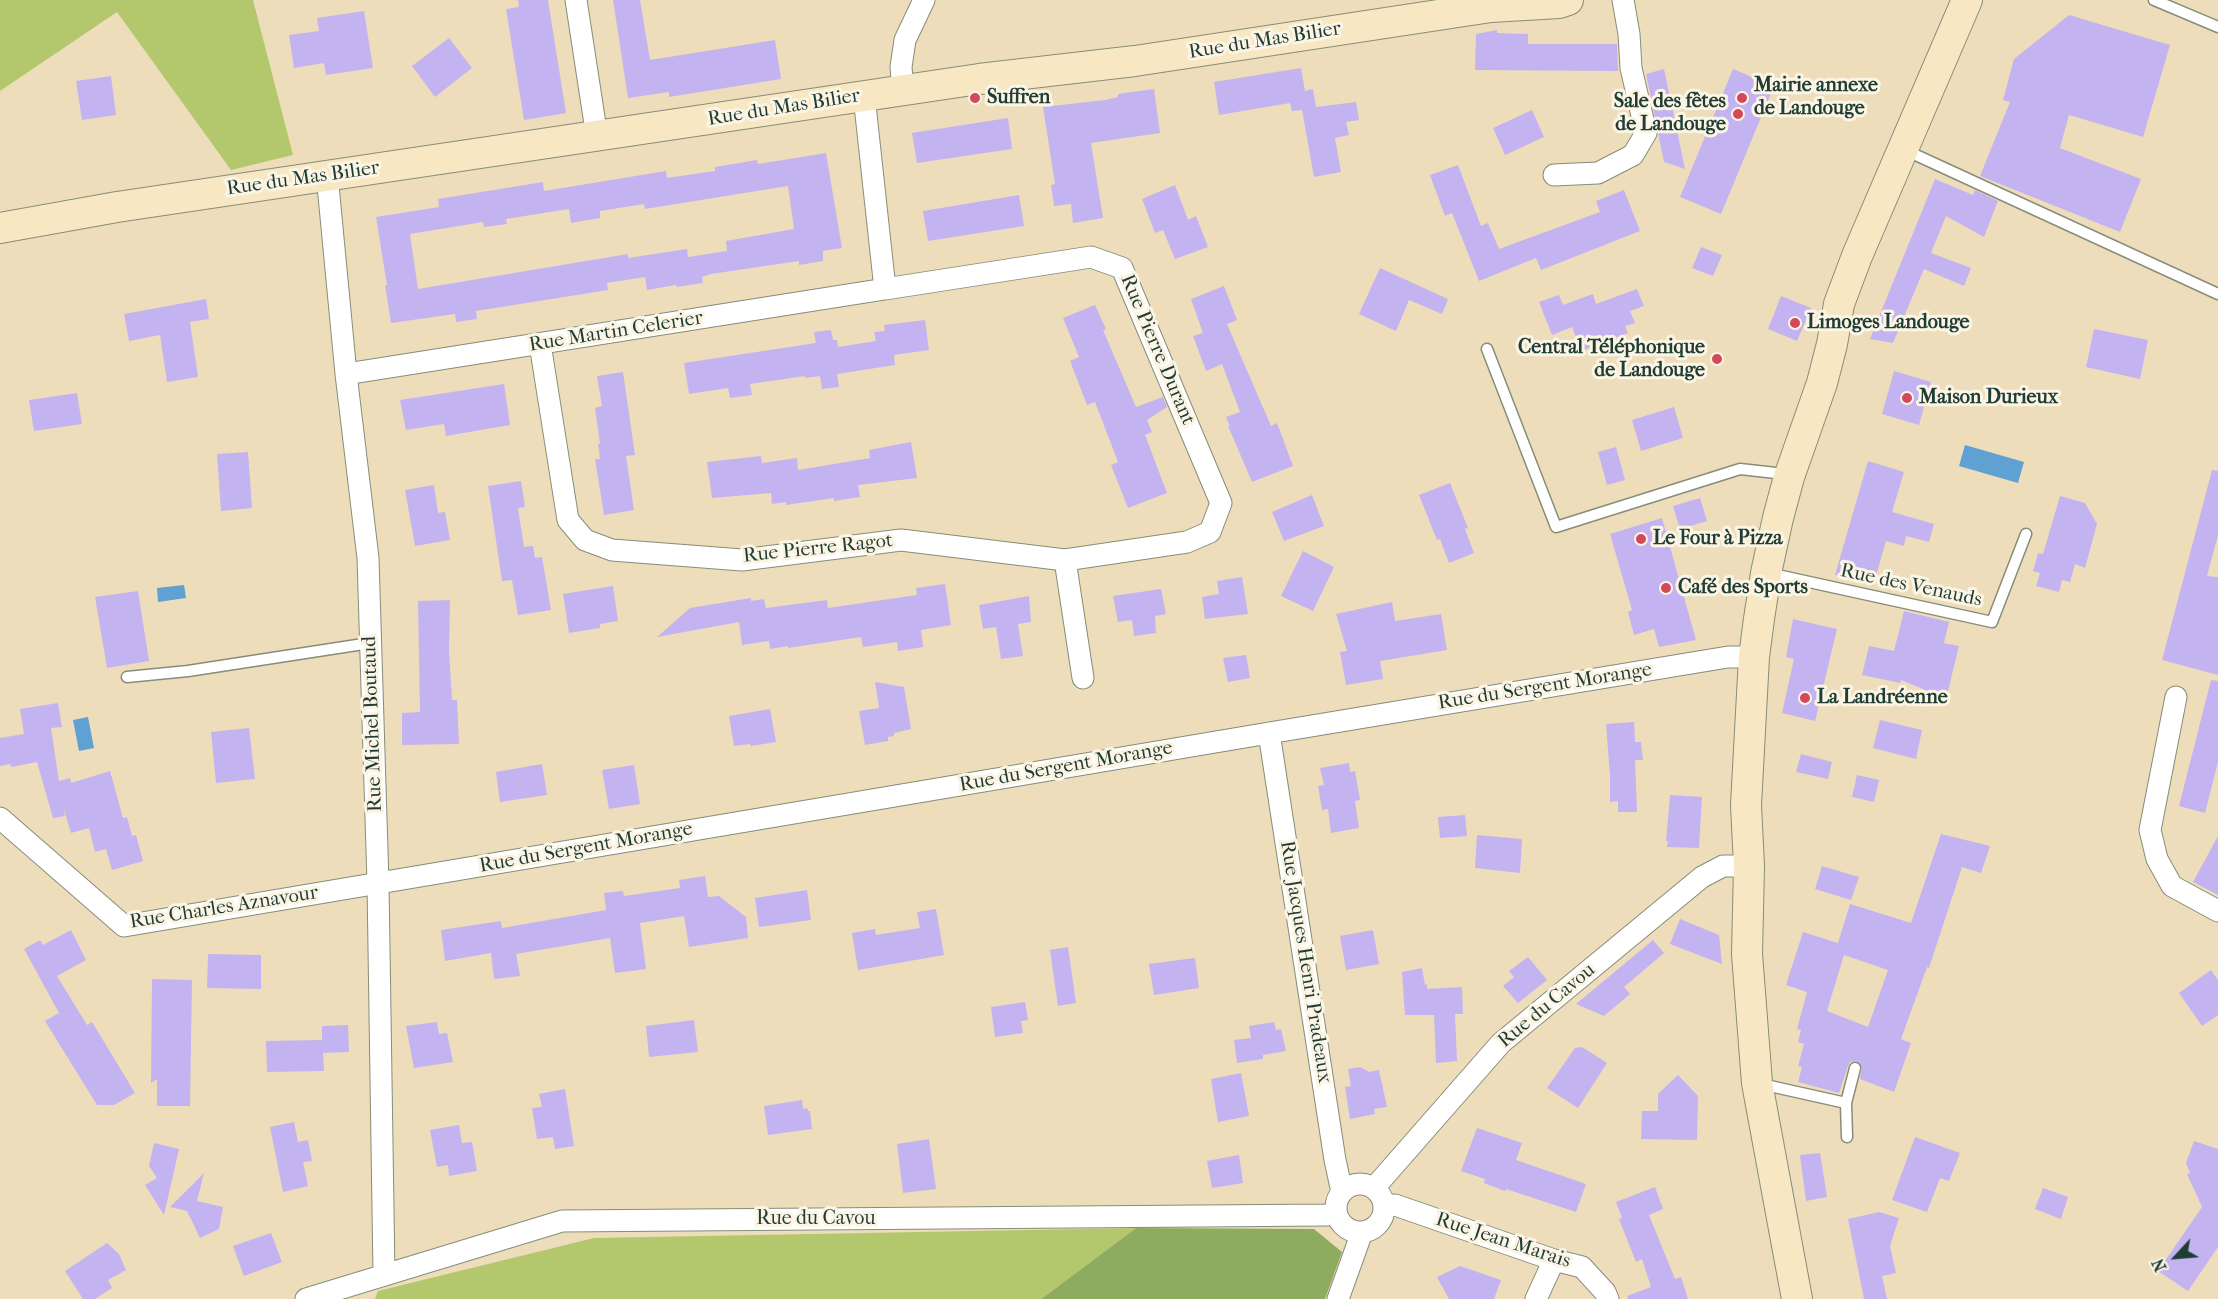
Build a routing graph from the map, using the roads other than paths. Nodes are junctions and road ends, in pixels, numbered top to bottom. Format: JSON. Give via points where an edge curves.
{"nodes":[{"id":1,"x":576,"y":0,"type":"edge"},
{"id":2,"x":924,"y":0,"type":"edge"},
{"id":3,"x":1568,"y":0,"type":"edge"},
{"id":4,"x":1623,"y":0,"type":"edge"},
{"id":5,"x":1967,"y":0,"type":"edge"},
{"id":6,"x":2154,"y":0,"type":"edge"},
{"id":7,"x":2218,"y":27,"type":"edge"},
{"id":8,"x":903,"y":91,"type":"junction"},
{"id":9,"x":864,"y":96,"type":"junction"},
{"id":10,"x":597,"y":137,"type":"junction"},
{"id":11,"x":1903,"y":149,"type":"junction"},
{"id":12,"x":327,"y":175,"type":"junction"},
{"id":13,"x":1554,"y":175,"type":"dead end"},
{"id":14,"x":0,"y":228,"type":"edge"},
{"id":15,"x":885,"y":289,"type":"junction"},
{"id":16,"x":2218,"y":294,"type":"edge"},
{"id":17,"x":540,"y":344,"type":"junction"},
{"id":18,"x":1487,"y":349,"type":"dead end"},
{"id":19,"x":346,"y":374,"type":"junction"},
{"id":20,"x":1789,"y":477,"type":"junction"},
{"id":21,"x":2026,"y":534,"type":"dead end"},
{"id":22,"x":1065,"y":560,"type":"junction"},
{"id":23,"x":1766,"y":573,"type":"junction"},
{"id":24,"x":370,"y":643,"type":"junction"},
{"id":25,"x":1754,"y":657,"type":"junction"},
{"id":26,"x":127,"y":677,"type":"dead end"},
{"id":27,"x":1083,"y":678,"type":"dead end"},
{"id":28,"x":2176,"y":698,"type":"dead end"},
{"id":29,"x":1269,"y":733,"type":"junction"},
{"id":30,"x":0,"y":818,"type":"edge"},
{"id":31,"x":1749,"y":866,"type":"junction"},
{"id":32,"x":378,"y":883,"type":"junction"},
{"id":33,"x":2218,"y":911,"type":"edge"},
{"id":34,"x":1855,"y":1068,"type":"dead end"},
{"id":35,"x":1757,"y":1083,"type":"junction"},
{"id":36,"x":1846,"y":1103,"type":"junction"},
{"id":37,"x":1847,"y":1137,"type":"dead end"},
{"id":38,"x":1342,"y":1191,"type":"junction"},
{"id":39,"x":1379,"y":1197,"type":"junction"},
{"id":40,"x":1336,"y":1212,"type":"junction"},
{"id":41,"x":1362,"y":1232,"type":"junction"},
{"id":42,"x":1554,"y":1260,"type":"junction"},
{"id":43,"x":384,"y":1274,"type":"junction"},
{"id":44,"x":354,"y":1291,"type":"edge"},
{"id":45,"x":306,"y":1299,"type":"edge"},
{"id":46,"x":1338,"y":1299,"type":"edge"},
{"id":47,"x":1536,"y":1299,"type":"edge"},
{"id":48,"x":1608,"y":1299,"type":"edge"},
{"id":49,"x":1797,"y":1299,"type":"edge"}],
"edges":[{"from":1,"to":10,"type":"street"},
{"from":2,"to":8,"type":"street","via":[[906,40],[901,67]]},
{"from":3,"to":8,"type":"street","name":"Rue du Mas Bilier","via":[[1491,7],[1135,61]]},
{"from":4,"to":13,"type":"street","via":[[1631,68],[1646,133],[1633,155],[1598,173]]},
{"from":5,"to":11,"type":"street"},
{"from":6,"to":7,"type":"lane"},
{"from":8,"to":9,"type":"street","name":"Rue du Mas Bilier"},
{"from":9,"to":10,"type":"street","name":"Rue du Mas Bilier"},
{"from":9,"to":15,"type":"street"},
{"from":10,"to":12,"type":"street","name":"Rue du Mas Bilier"},
{"from":11,"to":16,"type":"lane"},
{"from":11,"to":20,"type":"street","via":[[1845,286],[1822,383]]},
{"from":12,"to":14,"type":"street","name":"Rue du Mas Bilier"},
{"from":12,"to":19,"type":"street","name":"Rue Michel Boutaud"},
{"from":15,"to":17,"type":"street","name":"Rue Martin Celerier"},
{"from":15,"to":22,"type":"street","name":"Rue Pierre Durant","via":[[1091,257],[1122,268],[1221,503],[1210,531],[1187,542]]},
{"from":17,"to":19,"type":"street","name":"Rue Martin Celerier"},
{"from":17,"to":22,"type":"street","name":"Rue Pierre Ragot","via":[[568,520],[585,540],[612,550],[742,560],[901,540]]},
{"from":18,"to":20,"type":"lane","via":[[1556,527],[1740,469]]},
{"from":19,"to":24,"type":"street","name":"Rue Michel Boutaud","via":[[368,558]]},
{"from":20,"to":23,"type":"street"},
{"from":21,"to":23,"type":"lane","name":"Rue des Venauds","via":[[1992,622]]},
{"from":22,"to":27,"type":"street"},
{"from":23,"to":25,"type":"street"},
{"from":24,"to":26,"type":"lane"},
{"from":24,"to":32,"type":"street","name":"Rue Michel Boutaud"},
{"from":25,"to":29,"type":"street","name":"Rue du Sergent Morange","via":[[1716,659]]},
{"from":25,"to":31,"type":"street","via":[[1746,805]]},
{"from":28,"to":33,"type":"street","via":[[2150,830],[2157,859],[2172,886]]},
{"from":29,"to":32,"type":"street","name":"Rue du Sergent Morange"},
{"from":29,"to":38,"type":"street","name":"Rue Jacques Henri Pradeaux"},
{"from":30,"to":32,"type":"street","name":"Rue Charles Aznavour","via":[[124,926]]},
{"from":31,"to":35,"type":"street","via":[[1747,954]]},
{"from":31,"to":39,"type":"street","name":"Rue du Cavou","via":[[1723,866],[1702,877],[1501,1043]]},
{"from":32,"to":43,"type":"street","name":"Rue Michel Boutaud"},
{"from":34,"to":36,"type":"lane"},
{"from":35,"to":36,"type":"lane"},
{"from":35,"to":49,"type":"street"},
{"from":36,"to":37,"type":"lane"},
{"from":38,"to":39,"type":"street","via":[[1354,1184],[1368,1185]]},
{"from":38,"to":40,"type":"street"},
{"from":39,"to":41,"type":"street","via":[[1381,1220]]},
{"from":39,"to":42,"type":"street","name":"Rue Jean Marais"},
{"from":40,"to":41,"type":"street","via":[[1349,1229]]},
{"from":40,"to":43,"type":"street","name":"Rue du Cavou","via":[[1303,1216],[562,1221]]},
{"from":41,"to":46,"type":"street"},
{"from":42,"to":47,"type":"street"},
{"from":42,"to":48,"type":"street","name":"Rue Jean Marais","via":[[1582,1267]]},
{"from":43,"to":44,"type":"street","name":"Rue du Cavou"},
{"from":44,"to":45,"type":"street","name":"Rue du Cavou"}]}
